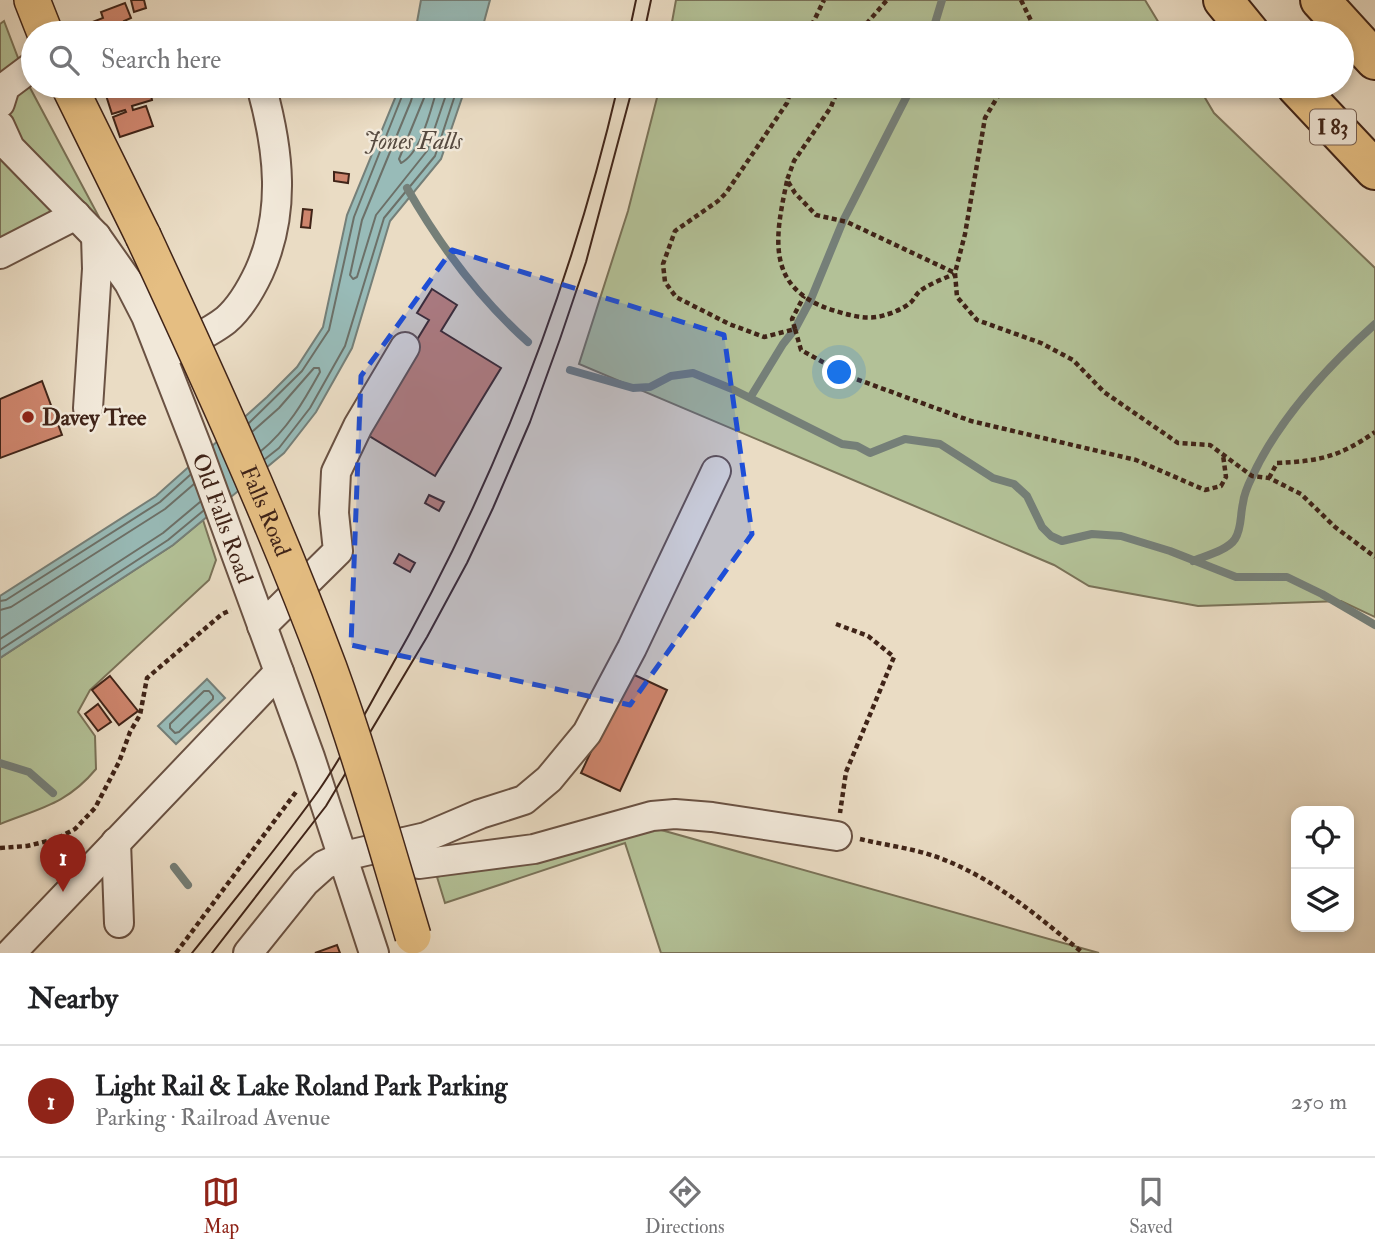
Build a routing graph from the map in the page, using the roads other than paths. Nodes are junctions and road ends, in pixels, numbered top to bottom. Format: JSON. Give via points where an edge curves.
{"nodes":[{"id":1,"x":32,"y":0,"type":"edge"},
{"id":2,"x":1223,"y":0,"type":"edge"},
{"id":3,"x":1320,"y":0,"type":"edge"},
{"id":4,"x":40,"y":21,"type":"edge"},
{"id":5,"x":1240,"y":21,"type":"edge"},
{"id":6,"x":1339,"y":21,"type":"edge"},
{"id":7,"x":1354,"y":37,"type":"edge"},
{"id":8,"x":1375,"y":60,"type":"edge"},
{"id":9,"x":21,"y":75,"type":"edge"},
{"id":10,"x":75,"y":98,"type":"edge"},
{"id":11,"x":264,"y":98,"type":"edge"},
{"id":12,"x":1307,"y":98,"type":"edge"},
{"id":13,"x":0,"y":103,"type":"edge"},
{"id":14,"x":0,"y":126,"type":"edge"},
{"id":15,"x":1375,"y":170,"type":"edge"},
{"id":16,"x":76,"y":215,"type":"junction"},
{"id":17,"x":96,"y":236,"type":"junction"},
{"id":18,"x":0,"y":254,"type":"edge"},
{"id":19,"x":405,"y":346,"type":"dead end"},
{"id":20,"x":163,"y":356,"type":"junction"},
{"id":21,"x":88,"y":408,"type":"dead end"},
{"id":22,"x":716,"y":471,"type":"dead end"},
{"id":23,"x":262,"y":626,"type":"junction"},
{"id":24,"x":279,"y":672,"type":"junction"},
{"id":25,"x":837,"y":836,"type":"road end"},
{"id":26,"x":116,"y":842,"type":"junction"},
{"id":27,"x":406,"y":842,"type":"junction"},
{"id":28,"x":344,"y":856,"type":"junction"},
{"id":29,"x":119,"y":923,"type":"dead end"},
{"id":30,"x":415,"y":944,"type":"edge"},
{"id":31,"x":11,"y":953,"type":"edge"},
{"id":32,"x":248,"y":953,"type":"edge"},
{"id":33,"x":374,"y":953,"type":"edge"}],
"edges":[{"from":1,"to":4,"type":"main road"},
{"from":2,"to":5,"type":"highway"},
{"from":3,"to":6,"type":"highway"},
{"from":7,"to":8,"type":"highway"},
{"from":9,"to":13,"type":"street","via":[[5,87]]},
{"from":10,"to":30,"type":"main road","name":"Falls Road","bridge":true,"via":[[223,410],[299,590],[369,786]]},
{"from":11,"to":20,"type":"street","via":[[278,189],[262,264],[250,291],[227,319]]},
{"from":12,"to":15,"type":"highway","number":"I 83"},
{"from":14,"to":16,"type":"street","name":"Old Falls Road","via":[[10,148]]},
{"from":16,"to":17,"type":"street","name":"Old Falls Road"},
{"from":16,"to":18,"type":"street"},
{"from":17,"to":20,"type":"street","name":"Old Falls Road","via":[[129,282]]},
{"from":17,"to":21,"type":"street"},
{"from":19,"to":23,"type":"street","via":[[336,472],[338,551]]},
{"from":20,"to":23,"type":"street","name":"Old Falls Road"},
{"from":22,"to":27,"type":"street","via":[[632,648],[587,733],[569,756],[524,800]]},
{"from":23,"to":24,"type":"street","name":"Old Falls Road"},
{"from":24,"to":26,"type":"street"},
{"from":24,"to":28,"type":"street","name":"Old Falls Road"},
{"from":25,"to":27,"type":"street","via":[[675,814],[652,816],[534,849],[419,864]]},
{"from":26,"to":29,"type":"street"},
{"from":26,"to":31,"type":"street"},
{"from":27,"to":28,"type":"street"},
{"from":28,"to":32,"type":"street","via":[[313,873]]},
{"from":28,"to":33,"type":"street","name":"Old Falls Road"}]}
